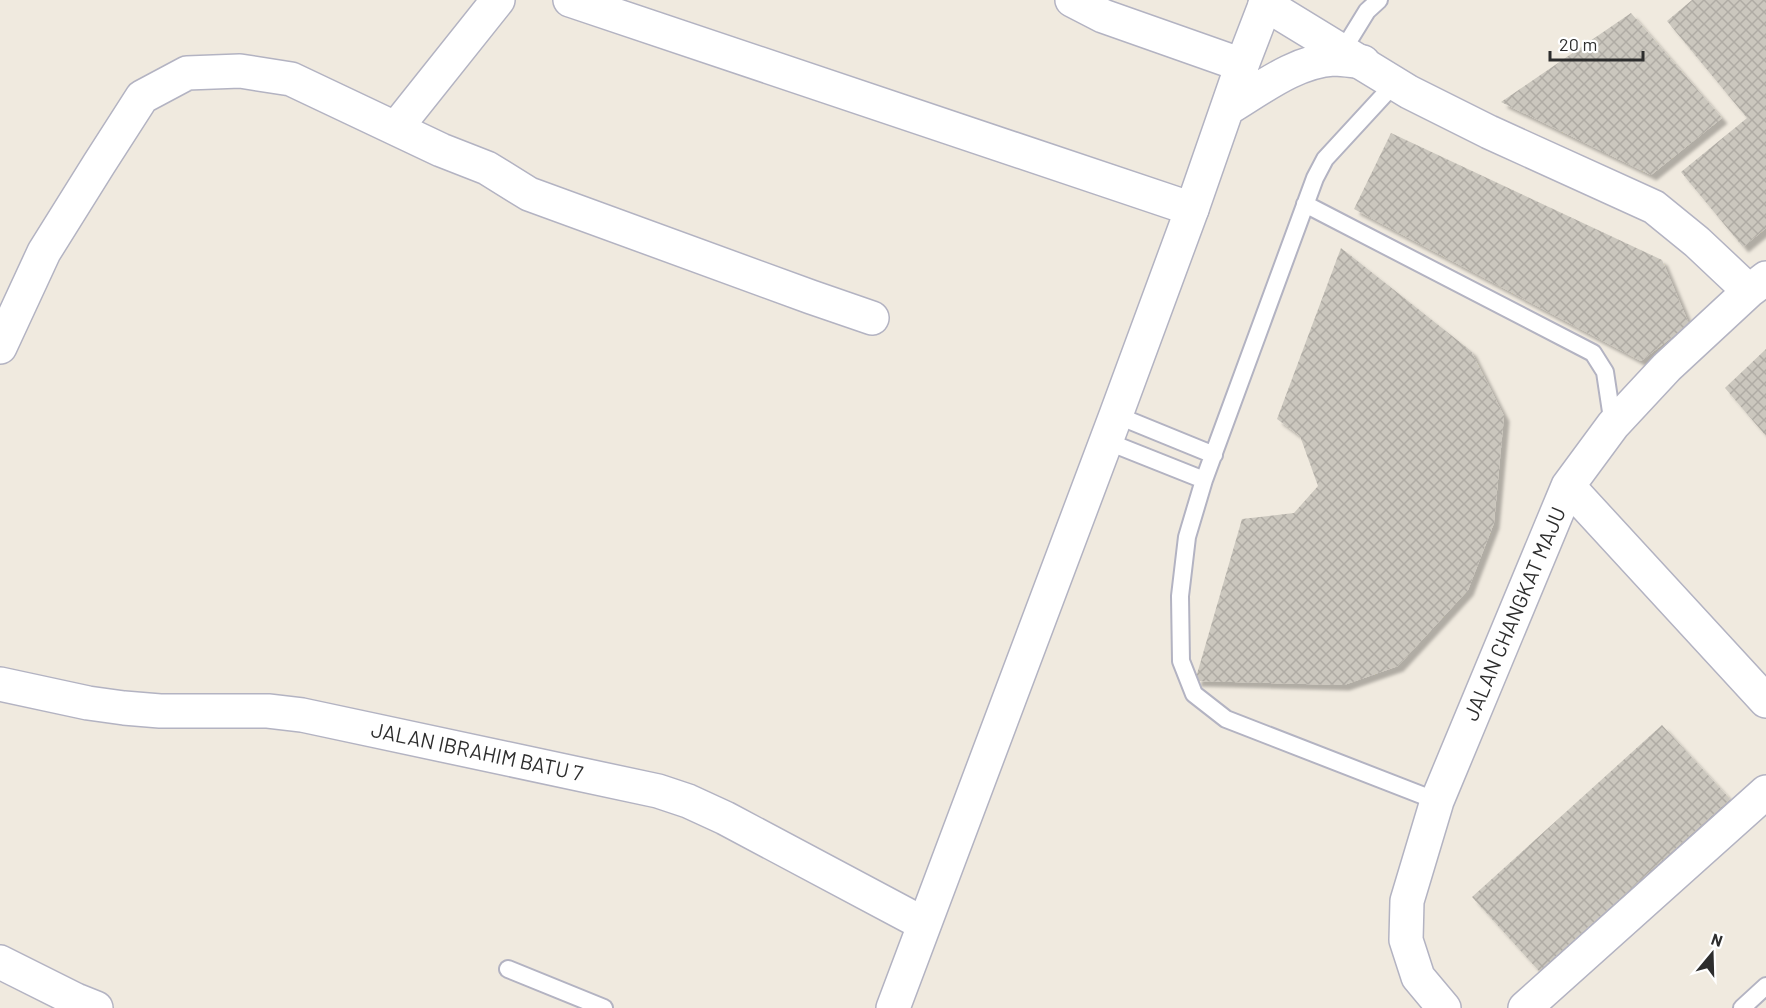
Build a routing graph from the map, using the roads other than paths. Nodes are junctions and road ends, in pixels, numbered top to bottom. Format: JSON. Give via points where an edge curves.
{"nodes":[{"id":1,"x":498,"y":0,"type":"edge"},
{"id":2,"x":570,"y":0,"type":"edge"},
{"id":3,"x":1072,"y":0,"type":"edge"},
{"id":4,"x":1379,"y":0,"type":"edge"},
{"id":5,"x":1266,"y":1,"type":"edge"},
{"id":6,"x":1353,"y":56,"type":"junction"},
{"id":7,"x":1242,"y":65,"type":"junction"},
{"id":8,"x":1395,"y":83,"type":"junction"},
{"id":9,"x":1227,"y":109,"type":"junction"},
{"id":10,"x":396,"y":128,"type":"junction"},
{"id":11,"x":1305,"y":204,"type":"junction"},
{"id":12,"x":1192,"y":209,"type":"junction"},
{"id":13,"x":1758,"y":285,"type":"edge"},
{"id":14,"x":872,"y":318,"type":"dead end"},
{"id":15,"x":0,"y":347,"type":"edge"},
{"id":16,"x":1613,"y":425,"type":"junction"},
{"id":17,"x":1111,"y":428,"type":"junction"},
{"id":18,"x":1214,"y":455,"type":"junction"},
{"id":19,"x":1204,"y":480,"type":"junction"},
{"id":20,"x":1568,"y":486,"type":"junction"},
{"id":21,"x":0,"y":684,"type":"edge"},
{"id":22,"x":1766,"y":701,"type":"edge"},
{"id":23,"x":1766,"y":792,"type":"edge"},
{"id":24,"x":1437,"y":801,"type":"junction"},
{"id":25,"x":924,"y":924,"type":"junction"},
{"id":26,"x":0,"y":962,"type":"edge"},
{"id":27,"x":508,"y":969,"type":"dead end"},
{"id":28,"x":1766,"y":986,"type":"edge"},
{"id":29,"x":96,"y":1008,"type":"edge"},
{"id":30,"x":604,"y":1008,"type":"edge"},
{"id":31,"x":894,"y":1008,"type":"edge"},
{"id":32,"x":1444,"y":1008,"type":"edge"},
{"id":33,"x":1526,"y":1008,"type":"edge"},
{"id":34,"x":1742,"y":1008,"type":"edge"}],
"edges":[{"from":1,"to":10,"type":"street"},
{"from":2,"to":12,"type":"street"},
{"from":3,"to":7,"type":"street","via":[[1103,16]]},
{"from":4,"to":6,"type":"lane","via":[[1367,11]]},
{"from":5,"to":6,"type":"street"},
{"from":5,"to":7,"type":"street"},
{"from":6,"to":8,"type":"street"},
{"from":6,"to":9,"type":"street","via":[[1298,69]]},
{"from":7,"to":9,"type":"street"},
{"from":8,"to":11,"type":"lane","via":[[1325,159]]},
{"from":8,"to":13,"type":"street","via":[[1489,132],[1654,207]]},
{"from":9,"to":12,"type":"street"},
{"from":10,"to":14,"type":"street","via":[[487,168],[529,194]]},
{"from":10,"to":15,"type":"street","via":[[291,79],[240,71],[187,73],[142,97],[44,252]]},
{"from":11,"to":16,"type":"lane","via":[[1593,353],[1605,372]]},
{"from":11,"to":18,"type":"lane"},
{"from":12,"to":17,"type":"street"},
{"from":13,"to":16,"type":"street","name":"JALAN CHANGKAT MAJU","via":[[1667,367]]},
{"from":16,"to":20,"type":"street","name":"JALAN CHANGKAT MAJU"},
{"from":17,"to":18,"type":"lane"},
{"from":17,"to":19,"type":"lane"},
{"from":17,"to":25,"type":"street"},
{"from":18,"to":19,"type":"lane"},
{"from":19,"to":24,"type":"lane","via":[[1186,537],[1180,596],[1181,661],[1194,694],[1226,719]]},
{"from":20,"to":22,"type":"street"},
{"from":20,"to":24,"type":"street","name":"JALAN CHANGKAT MAJU"},
{"from":21,"to":25,"type":"street","name":"JALAN IBRAHIM BATU 7","via":[[124,708],[302,715],[658,791],[725,818]]},
{"from":23,"to":33,"type":"street"},
{"from":24,"to":32,"type":"street","name":"JALAN CHANGKAT MAJU","via":[[1407,900],[1406,940],[1418,977]]},
{"from":25,"to":31,"type":"street"},
{"from":26,"to":29,"type":"street"},
{"from":27,"to":30,"type":"lane"},
{"from":28,"to":34,"type":"lane"}]}
